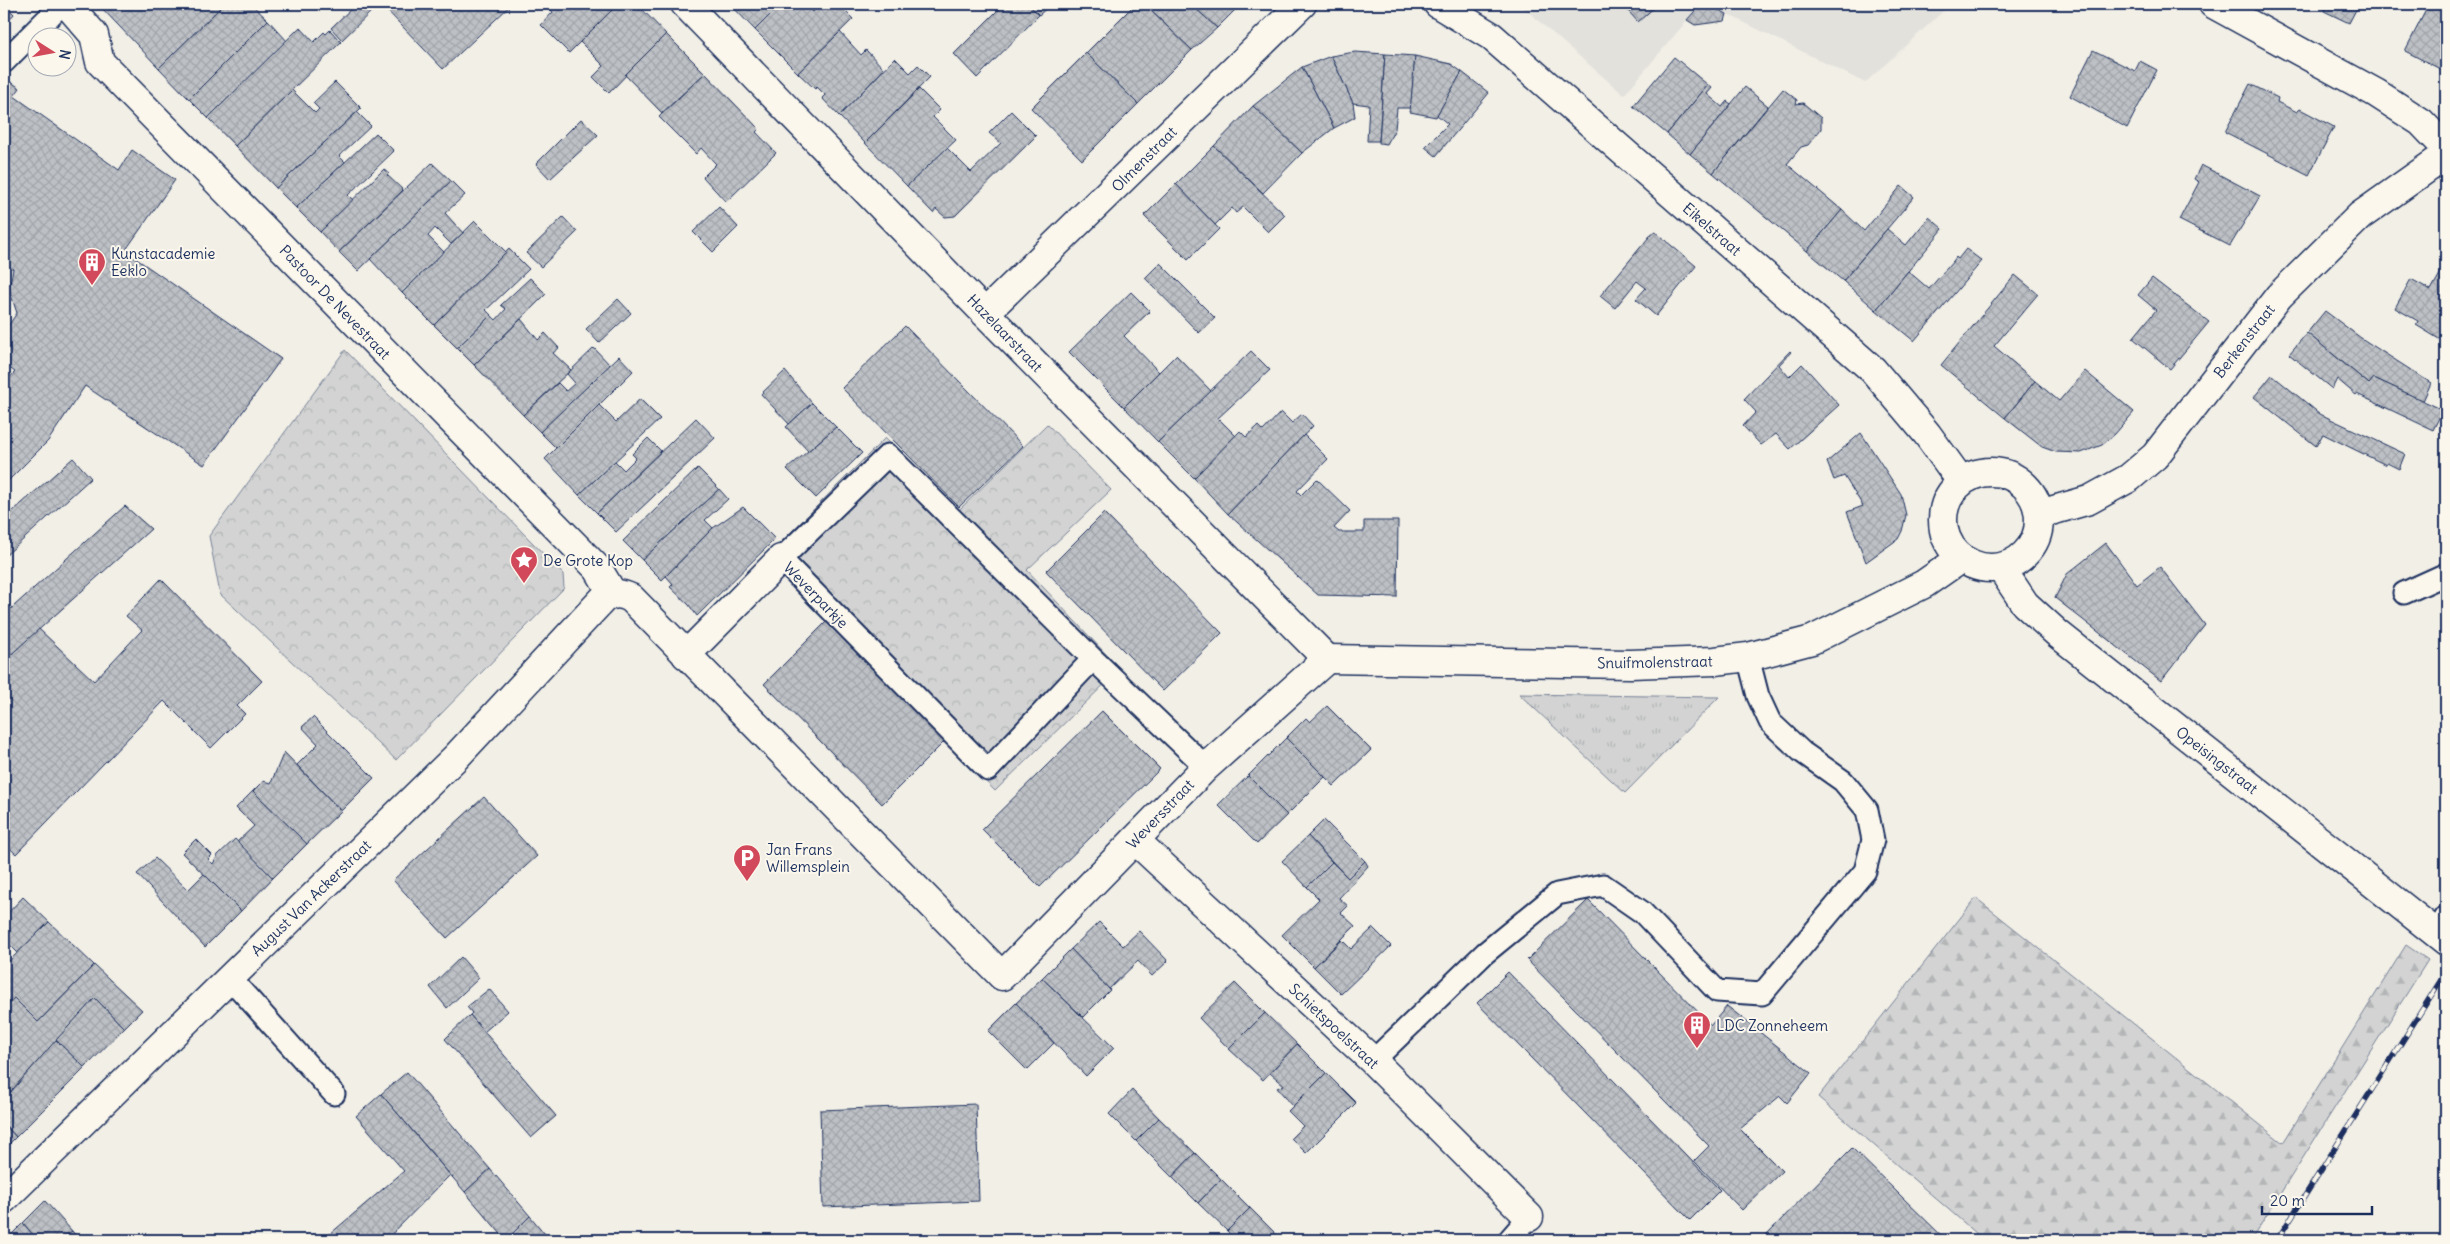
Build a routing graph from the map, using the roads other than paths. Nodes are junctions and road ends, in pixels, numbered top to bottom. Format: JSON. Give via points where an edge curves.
{"nodes":[{"id":1,"x":62,"y":4,"type":"edge"},
{"id":2,"x":67,"y":4,"type":"edge"},
{"id":3,"x":685,"y":4,"type":"edge"},
{"id":4,"x":1302,"y":4,"type":"edge"},
{"id":5,"x":1438,"y":4,"type":"edge"},
{"id":6,"x":2213,"y":4,"type":"edge"},
{"id":7,"x":4,"y":62,"type":"edge"},
{"id":8,"x":2446,"y":148,"type":"edge"},
{"id":9,"x":2446,"y":155,"type":"edge"},
{"id":10,"x":985,"y":313,"type":"junction"},
{"id":11,"x":1961,"y":481,"type":"junction"},
{"id":12,"x":2040,"y":514,"type":"junction"},
{"id":13,"x":781,"y":559,"type":"junction"},
{"id":14,"x":1960,"y":559,"type":"junction"},
{"id":15,"x":2001,"y":568,"type":"junction"},
{"id":16,"x":2446,"y":574,"type":"edge"},
{"id":17,"x":2404,"y":593,"type":"dead end"},
{"id":18,"x":613,"y":594,"type":"junction"},
{"id":19,"x":686,"y":655,"type":"junction"},
{"id":20,"x":1748,"y":657,"type":"junction"},
{"id":21,"x":1093,"y":659,"type":"junction"},
{"id":22,"x":1327,"y":659,"type":"junction"},
{"id":23,"x":1206,"y":766,"type":"junction"},
{"id":24,"x":1134,"y":840,"type":"junction"},
{"id":25,"x":2443,"y":930,"type":"edge"},
{"id":26,"x":230,"y":978,"type":"junction"},
{"id":27,"x":1372,"y":1062,"type":"junction"},
{"id":28,"x":334,"y":1094,"type":"dead end"},
{"id":29,"x":4,"y":1198,"type":"edge"},
{"id":30,"x":1529,"y":1217,"type":"joint"},
{"id":31,"x":1509,"y":1240,"type":"edge"}],
"edges":[{"from":1,"to":7,"type":"lane"},
{"from":2,"to":18,"type":"street","name":"Pastoor De Nevestraat","via":[[94,35],[100,62],[591,562]]},
{"from":3,"to":10,"type":"street","name":"Hazelaarstraat"},
{"from":4,"to":10,"type":"street","name":"Olmenstraat"},
{"from":5,"to":11,"type":"street","name":"Eikelstraat","via":[[1491,36],[1873,370],[1927,434]]},
{"from":6,"to":8,"type":"street","via":[[2376,93],[2421,122]]},
{"from":9,"to":12,"type":"street","name":"Berkenstraat","via":[[2360,216],[2279,296],[2155,456],[2129,478],[2089,500]]},
{"from":10,"to":22,"type":"street","name":"Hazelaarstraat"},
{"from":11,"to":12,"type":"street","via":[[1980,472],[1999,472],[2018,479],[2033,494]]},
{"from":11,"to":14,"type":"street","via":[[1947,498],[1941,520],[1948,544]]},
{"from":12,"to":15,"type":"street","via":[[2036,538],[2019,562]]},
{"from":13,"to":19,"type":"street"},
{"from":13,"to":21,"type":"lane","name":"Weverparkje","via":[[888,455]]},
{"from":13,"to":21,"type":"lane","name":"Weverparkje","via":[[988,770]]},
{"from":14,"to":15,"type":"street","via":[[1981,569]]},
{"from":14,"to":20,"type":"street","name":"Snuifmolenstraat","via":[[1924,584],[1812,640]]},
{"from":15,"to":25,"type":"street","name":"Opeisingstraat","via":[[2025,604],[2058,634]]},
{"from":16,"to":17,"type":"lane"},
{"from":18,"to":19,"type":"street","via":[[631,598]]},
{"from":18,"to":26,"type":"street","name":"August Van Ackerstraat","via":[[604,598],[456,757]]},
{"from":19,"to":24,"type":"street","name":"Weversstraat","via":[[1002,976]]},
{"from":20,"to":22,"type":"street","name":"Snuifmolenstraat","via":[[1630,664]]},
{"from":20,"to":27,"type":"lane","via":[[1758,696],[1770,722],[1802,752],[1843,781],[1867,810],[1874,840],[1865,871],[1762,994],[1716,991],[1642,912],[1603,885],[1558,894],[1485,953]]},
{"from":21,"to":23,"type":"lane","name":"Weverparkje"},
{"from":22,"to":23,"type":"street","name":"Weversstraat"},
{"from":23,"to":24,"type":"street","name":"Weversstraat"},
{"from":24,"to":27,"type":"street","name":"Schietspoelstraat"},
{"from":26,"to":28,"type":"lane"},
{"from":26,"to":29,"type":"street","name":"August Van Ackerstraat"},
{"from":27,"to":30,"type":"street","name":"Schietspoelstraat"},
{"from":30,"to":31,"type":"lane"}]}
